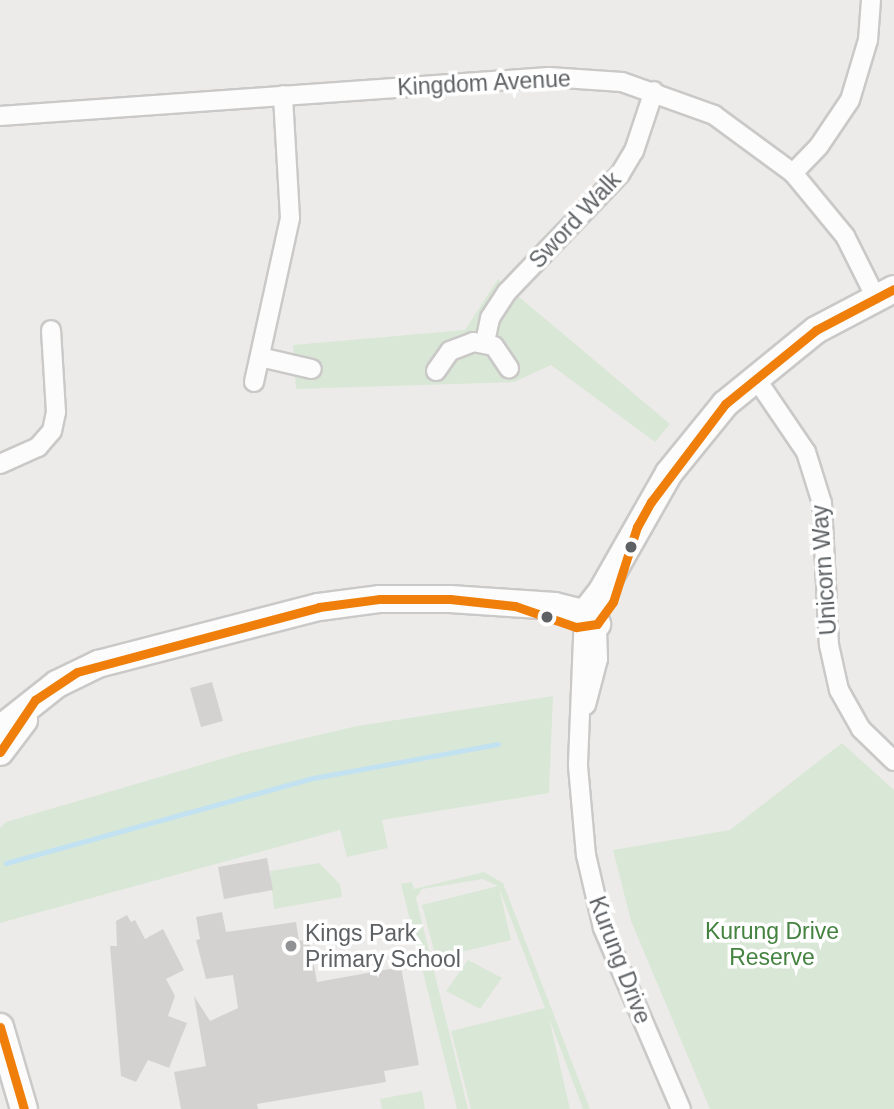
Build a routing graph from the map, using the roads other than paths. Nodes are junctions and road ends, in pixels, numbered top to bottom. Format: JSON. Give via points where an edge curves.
{"nodes":[{"id":1,"x":871,"y":0,"type":"edge"},
{"id":2,"x":654,"y":90,"type":"junction"},
{"id":3,"x":283,"y":95,"type":"junction"},
{"id":4,"x":0,"y":116,"type":"edge"},
{"id":5,"x":793,"y":173,"type":"junction"},
{"id":6,"x":885,"y":293,"type":"edge"},
{"id":7,"x":51,"y":330,"type":"dead end"},
{"id":8,"x":485,"y":342,"type":"junction"},
{"id":9,"x":260,"y":357,"type":"junction"},
{"id":10,"x":312,"y":369,"type":"dead end"},
{"id":11,"x":509,"y":369,"type":"dead end"},
{"id":12,"x":436,"y":371,"type":"dead end"},
{"id":13,"x":755,"y":377,"type":"junction"},
{"id":14,"x":254,"y":382,"type":"dead end"},
{"id":15,"x":0,"y":464,"type":"edge"},
{"id":16,"x":587,"y":622,"type":"junction"},
{"id":17,"x":35,"y":700,"type":"junction"},
{"id":18,"x":0,"y":729,"type":"edge"},
{"id":19,"x":0,"y":752,"type":"edge"},
{"id":20,"x":894,"y":761,"type":"edge"},
{"id":21,"x":2,"y":1043,"type":"edge"},
{"id":22,"x":24,"y":1109,"type":"edge"},
{"id":23,"x":681,"y":1109,"type":"edge"}],
"edges":[{"from":1,"to":5,"type":"street","via":[[868,40],[850,100],[828,135]]},
{"from":2,"to":3,"type":"street","name":"Kingdom Avenue","via":[[588,78],[549,77]]},
{"from":2,"to":5,"type":"street","name":"Kingdom Avenue","via":[[737,129]]},
{"from":2,"to":8,"type":"street","name":"Sword Walk","via":[[634,151],[620,174],[506,292],[490,318]]},
{"from":3,"to":4,"type":"street","name":"Kingdom Avenue"},
{"from":3,"to":9,"type":"street","via":[[290,218]]},
{"from":5,"to":6,"type":"street","name":"Kingdom Avenue"},
{"from":6,"to":13,"type":"street","via":[[816,330]]},
{"from":7,"to":15,"type":"street","via":[[56,400],[52,431],[38,447]]},
{"from":8,"to":11,"type":"street","via":[[494,346]]},
{"from":8,"to":12,"type":"street","via":[[450,351]]},
{"from":9,"to":10,"type":"street"},
{"from":9,"to":14,"type":"street"},
{"from":13,"to":16,"type":"street","via":[[687,449],[637,527]]},
{"from":13,"to":20,"type":"street","name":"Unicorn Way","via":[[806,452],[822,503],[829,645],[839,690],[861,730]]},
{"from":16,"to":17,"type":"street","via":[[555,606],[415,597],[318,607],[98,664]]},
{"from":16,"to":23,"type":"street","name":"Kurung Drive","via":[[596,672],[581,721],[580,800],[595,899],[620,970]]},
{"from":17,"to":18,"type":"street"},
{"from":17,"to":19,"type":"street"},
{"from":21,"to":22,"type":"street"}]}
